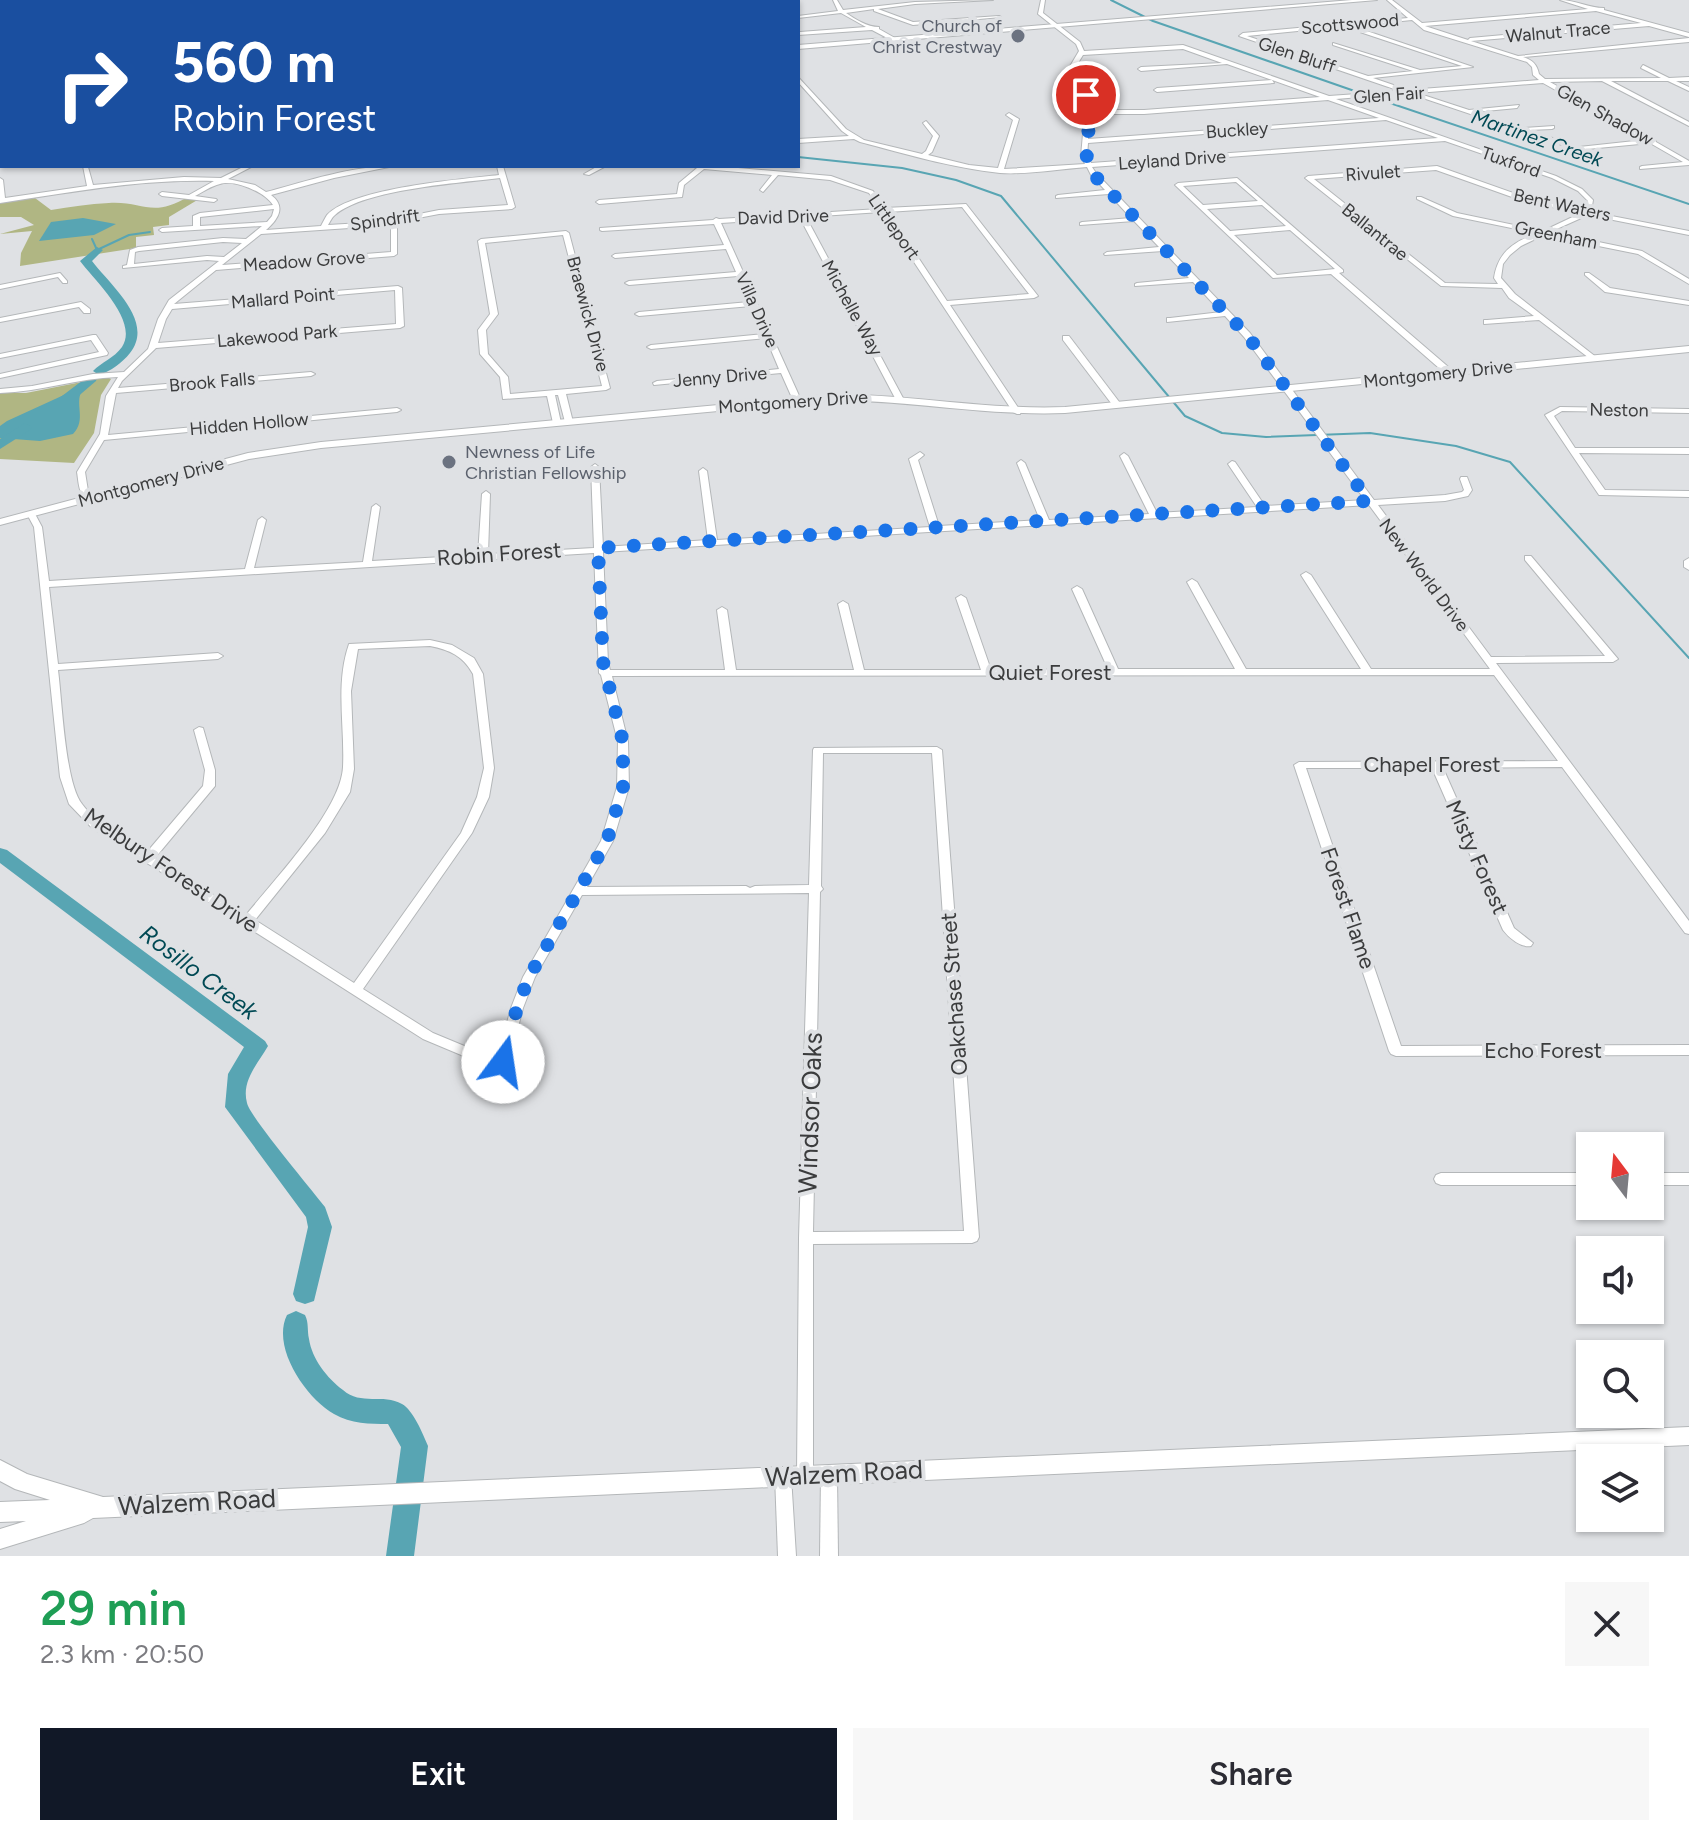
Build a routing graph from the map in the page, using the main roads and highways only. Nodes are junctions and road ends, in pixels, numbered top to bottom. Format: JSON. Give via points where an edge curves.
{"nodes":[{"id":1,"x":1377,"y":0,"type":"edge"},
{"id":2,"x":800,"y":47,"type":"edge"},
{"id":3,"x":1689,"y":349,"type":"edge"},
{"id":4,"x":0,"y":522,"type":"edge"},
{"id":5,"x":1689,"y":1436,"type":"edge"},
{"id":6,"x":0,"y":1470,"type":"edge"},
{"id":7,"x":107,"y":1506,"type":"junction"},
{"id":8,"x":0,"y":1512,"type":"edge"},
{"id":9,"x":0,"y":1539,"type":"edge"}],
"edges":[{"from":1,"to":2,"type":"main road"},
{"from":3,"to":4,"type":"main road","name":"Montgomery Drive","via":[[1117,405],[1017,412],[899,398],[797,400],[269,451]]},
{"from":5,"to":7,"type":"main road","name":"Walzem Road"},
{"from":6,"to":7,"type":"main road","via":[[22,1482]]},
{"from":7,"to":8,"type":"main road","name":"Walzem Road"},
{"from":7,"to":9,"type":"main road"}]}
